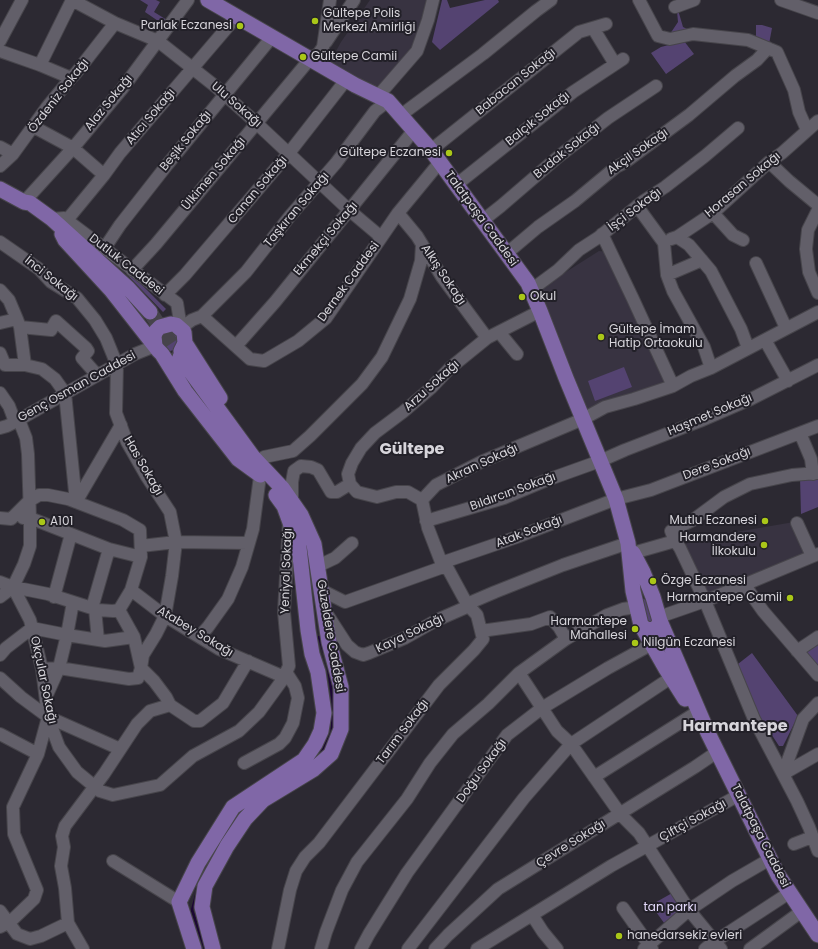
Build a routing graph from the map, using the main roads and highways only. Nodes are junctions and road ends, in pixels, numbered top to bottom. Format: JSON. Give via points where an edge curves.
{"nodes":[{"id":1,"x":208,"y":0,"type":"edge"},
{"id":2,"x":0,"y":189,"type":"edge"},
{"id":3,"x":61,"y":225,"type":"junction"},
{"id":4,"x":147,"y":314,"type":"tunnel mouth"},
{"id":5,"x":186,"y":343,"type":"junction"},
{"id":6,"x":158,"y":350,"type":"junction"},
{"id":7,"x":260,"y":476,"type":"junction"},
{"id":8,"x":283,"y":489,"type":"junction"},
{"id":9,"x":630,"y":548,"type":"junction"},
{"id":10,"x":653,"y":597,"type":"junction"},
{"id":11,"x":636,"y":604,"type":"junction"},
{"id":12,"x":659,"y":619,"type":"junction"},
{"id":13,"x":641,"y":625,"type":"junction"},
{"id":14,"x":708,"y":733,"type":"junction"},
{"id":15,"x":233,"y":807,"type":"junction"},
{"id":16,"x":245,"y":819,"type":"junction"},
{"id":17,"x":818,"y":935,"type":"edge"},
{"id":18,"x":194,"y":949,"type":"edge"},
{"id":19,"x":213,"y":949,"type":"edge"}],
"edges":[{"from":1,"to":9,"type":"main road","name":"Talatpaşa Caddesi","via":[[383,99],[400,114],[435,156],[528,283],[616,499]]},
{"from":2,"to":3,"type":"main road","name":"Dutluk Caddesi"},
{"from":3,"to":4,"type":"main road","name":"Dutluk Caddesi"},
{"from":3,"to":6,"type":"main road","via":[[65,240],[112,290]]},
{"from":5,"to":6,"type":"main road","via":[[180,352],[171,356]]},
{"from":5,"to":6,"type":"main road","via":[[181,328],[170,324],[160,327],[154,336]]},
{"from":5,"to":8,"type":"main road","via":[[223,402],[274,470]]},
{"from":6,"to":7,"type":"main road","via":[[185,391],[238,459]]},
{"from":7,"to":8,"type":"main road","name":"Güzeldere Caddesi","via":[[199,394],[178,359],[253,457]]},
{"from":7,"to":15,"type":"main road","name":"Güzeldere Caddesi","via":[[284,506],[299,547],[309,636],[324,713],[321,731],[304,760]]},
{"from":8,"to":16,"type":"main road","name":"Güzeldere Caddesi","via":[[301,515],[314,544],[330,642],[342,687],[341,729],[331,754],[314,769],[263,800]]},
{"from":9,"to":10,"type":"main road","name":"Talatpaşa Caddesi"},
{"from":9,"to":11,"type":"main road","name":"Talatpaşa Caddesi"},
{"from":10,"to":11,"type":"main road","via":[[644,593],[638,596]]},
{"from":10,"to":12,"type":"main road","name":"Talatpaşa Caddesi"},
{"from":11,"to":13,"type":"main road","name":"Talatpaşa Caddesi"},
{"from":12,"to":13,"type":"main road","via":[[657,626],[652,630]]},
{"from":12,"to":14,"type":"main road","name":"Talatpaşa Caddesi"},
{"from":13,"to":14,"type":"main road","name":"Talatpaşa Caddesi"},
{"from":14,"to":17,"type":"main road","name":"Talatpaşa Caddesi","via":[[778,875]]},
{"from":15,"to":16,"type":"main road","via":[[242,810]]},
{"from":15,"to":18,"type":"main road","name":"Güzeldere Caddesi","via":[[198,863],[179,902]]},
{"from":16,"to":19,"type":"main road","name":"Güzeldere Caddesi","via":[[205,886],[202,906]]}]}
